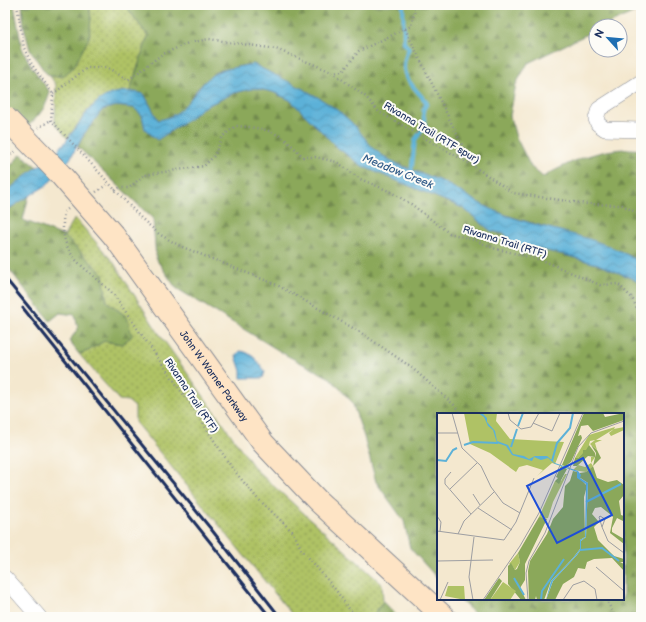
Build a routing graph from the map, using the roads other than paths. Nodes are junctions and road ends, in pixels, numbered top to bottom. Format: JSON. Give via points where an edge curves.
{"nodes":[{"id":1,"x":641,"y":82,"type":"edge"},
{"id":2,"x":5,"y":117,"type":"edge"},
{"id":3,"x":641,"y":130,"type":"edge"},
{"id":4,"x":5,"y":578,"type":"edge"},
{"id":5,"x":39,"y":617,"type":"edge"},
{"id":6,"x":444,"y":617,"type":"edge"}],
"edges":[{"from":1,"to":3,"type":"street","via":[[599,109],[596,119],[605,129]]},
{"from":2,"to":6,"type":"main road","name":"John W. Warner Parkway","bridge":true,"via":[[60,174],[114,236],[263,443],[318,501]]},
{"from":4,"to":5,"type":"street"}]}
